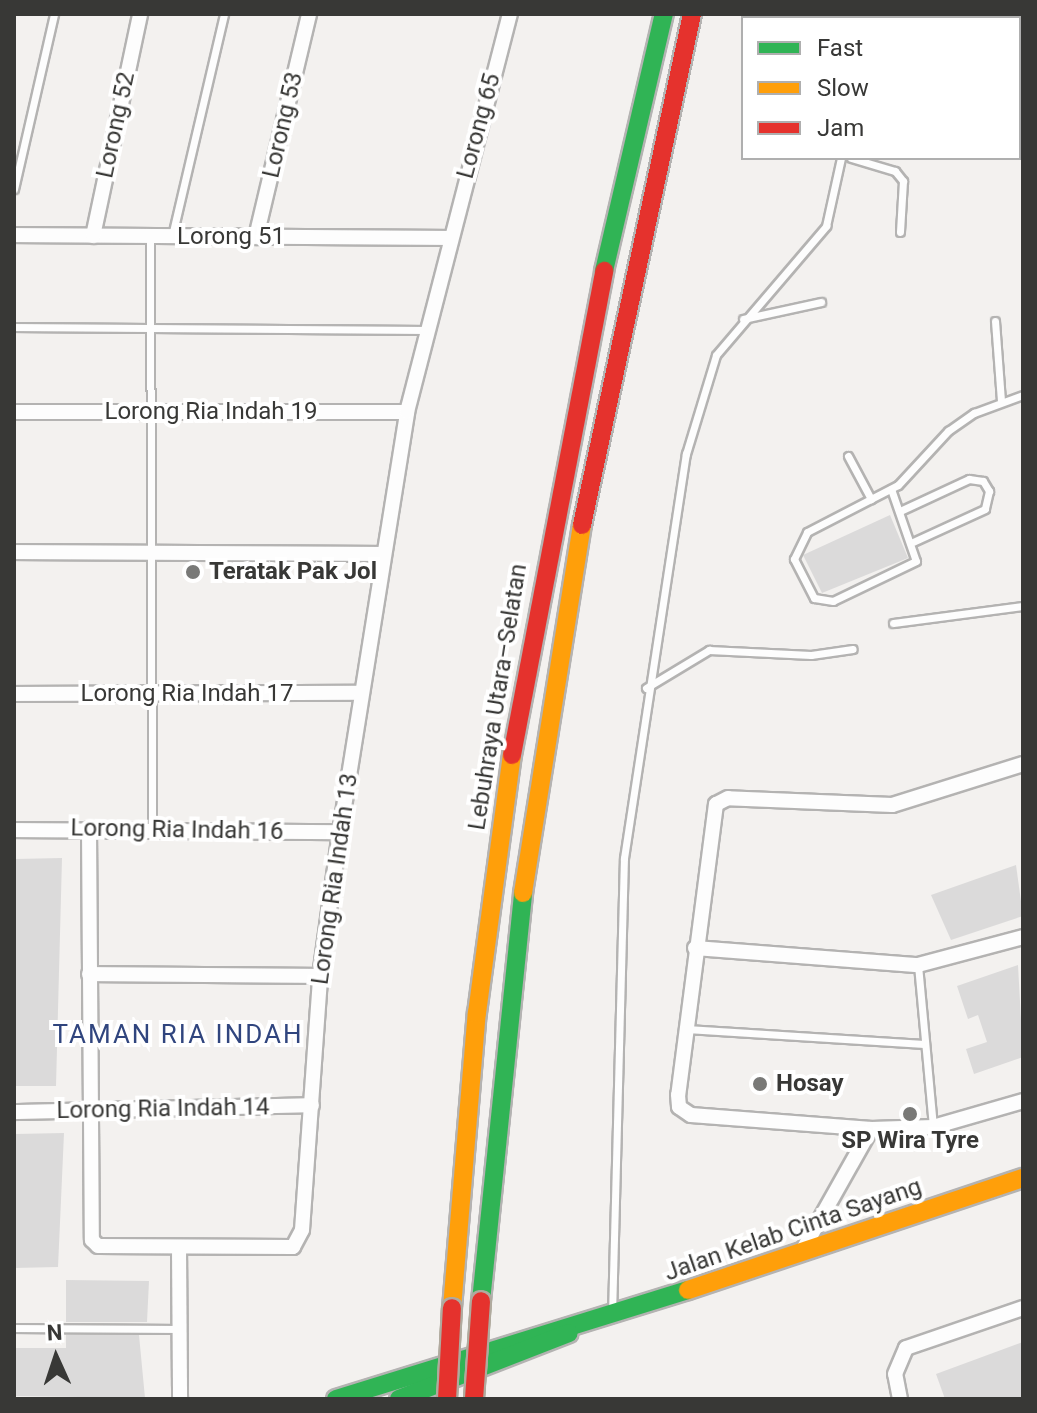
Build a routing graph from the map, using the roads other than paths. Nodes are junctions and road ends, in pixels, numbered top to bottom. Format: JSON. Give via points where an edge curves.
{"nodes":[{"id":1,"x":54,"y":14,"type":"edge"},
{"id":2,"x":140,"y":14,"type":"edge"},
{"id":3,"x":224,"y":14,"type":"edge"},
{"id":4,"x":309,"y":14,"type":"edge"},
{"id":5,"x":510,"y":14,"type":"edge"},
{"id":6,"x":664,"y":14,"type":"edge"},
{"id":7,"x":692,"y":14,"type":"edge"},
{"id":8,"x":841,"y":160,"type":"edge"},
{"id":9,"x":860,"y":160,"type":"edge"},
{"id":10,"x":14,"y":189,"type":"edge"},
{"id":11,"x":900,"y":232,"type":"dead end"},
{"id":12,"x":14,"y":235,"type":"edge"},
{"id":13,"x":93,"y":236,"type":"junction"},
{"id":14,"x":150,"y":236,"type":"junction"},
{"id":15,"x":172,"y":236,"type":"junction"},
{"id":16,"x":256,"y":237,"type":"junction"},
{"id":17,"x":448,"y":238,"type":"junction"},
{"id":18,"x":821,"y":302,"type":"dead end"},
{"id":19,"x":743,"y":319,"type":"junction"},
{"id":20,"x":995,"y":321,"type":"dead end"},
{"id":21,"x":150,"y":326,"type":"junction"},
{"id":22,"x":14,"y":327,"type":"edge"},
{"id":23,"x":424,"y":330,"type":"junction"},
{"id":24,"x":1023,"y":395,"type":"edge"},
{"id":25,"x":1001,"y":401,"type":"junction"},
{"id":26,"x":14,"y":412,"type":"edge"},
{"id":27,"x":150,"y":412,"type":"junction"},
{"id":28,"x":407,"y":412,"type":"junction"},
{"id":29,"x":848,"y":456,"type":"dead end"},
{"id":30,"x":891,"y":489,"type":"junction"},
{"id":31,"x":871,"y":499,"type":"junction"},
{"id":32,"x":900,"y":511,"type":"junction"},
{"id":33,"x":913,"y":542,"type":"junction"},
{"id":34,"x":14,"y":552,"type":"edge"},
{"id":35,"x":151,"y":553,"type":"junction"},
{"id":36,"x":383,"y":554,"type":"junction"},
{"id":37,"x":1023,"y":606,"type":"edge"},
{"id":38,"x":893,"y":623,"type":"dead end"},
{"id":39,"x":853,"y":649,"type":"dead end"},
{"id":40,"x":646,"y":688,"type":"junction"},
{"id":41,"x":361,"y":693,"type":"junction"},
{"id":42,"x":14,"y":694,"type":"edge"},
{"id":43,"x":152,"y":694,"type":"junction"},
{"id":44,"x":1023,"y":764,"type":"edge"},
{"id":45,"x":89,"y":829,"type":"junction"},
{"id":46,"x":14,"y":830,"type":"edge"},
{"id":47,"x":152,"y":830,"type":"junction"},
{"id":48,"x":340,"y":832,"type":"junction"},
{"id":49,"x":1023,"y":937,"type":"edge"},
{"id":50,"x":695,"y":948,"type":"junction"},
{"id":51,"x":918,"y":965,"type":"junction"},
{"id":52,"x":89,"y":974,"type":"junction"},
{"id":53,"x":320,"y":976,"type":"junction"},
{"id":54,"x":684,"y":1029,"type":"junction"},
{"id":55,"x":925,"y":1044,"type":"junction"},
{"id":56,"x":1023,"y":1101,"type":"edge"},
{"id":57,"x":312,"y":1105,"type":"junction"},
{"id":58,"x":89,"y":1111,"type":"junction"},
{"id":59,"x":14,"y":1112,"type":"edge"},
{"id":60,"x":933,"y":1127,"type":"junction"},
{"id":61,"x":871,"y":1129,"type":"junction"},
{"id":62,"x":1023,"y":1178,"type":"edge"},
{"id":63,"x":179,"y":1247,"type":"junction"},
{"id":64,"x":801,"y":1253,"type":"junction"},
{"id":65,"x":1023,"y":1308,"type":"edge"},
{"id":66,"x":612,"y":1316,"type":"junction"},
{"id":67,"x":578,"y":1327,"type":"junction"},
{"id":68,"x":14,"y":1328,"type":"edge"},
{"id":69,"x":179,"y":1329,"type":"junction"},
{"id":70,"x":180,"y":1399,"type":"edge"},
{"id":71,"x":336,"y":1399,"type":"edge"},
{"id":72,"x":399,"y":1399,"type":"edge"},
{"id":73,"x":447,"y":1399,"type":"edge"},
{"id":74,"x":474,"y":1399,"type":"edge"},
{"id":75,"x":900,"y":1399,"type":"edge"}],
"edges":[{"from":1,"to":10,"type":"lane"},
{"from":2,"to":13,"type":"street","name":"Lorong 52"},
{"from":3,"to":15,"type":"lane"},
{"from":4,"to":16,"type":"street","name":"Lorong 53"},
{"from":5,"to":17,"type":"street","name":"Lorong 65"},
{"from":6,"to":73,"type":"main road","name":"Lebuhraya Utara–Selatan","bridge":true,"via":[[584,359],[518,707],[477,1013]]},
{"from":7,"to":74,"type":"main road","bridge":true,"via":[[605,399],[548,711],[504,1033]]},
{"from":8,"to":19,"type":"lane","via":[[826,226]]},
{"from":9,"to":11,"type":"lane","via":[[886,166],[903,181]]},
{"from":12,"to":13,"type":"street","name":"Lorong 51"},
{"from":13,"to":14,"type":"street","name":"Lorong 51"},
{"from":14,"to":15,"type":"street","name":"Lorong 51"},
{"from":14,"to":21,"type":"lane"},
{"from":15,"to":16,"type":"street","name":"Lorong 51"},
{"from":16,"to":17,"type":"street","name":"Lorong 51"},
{"from":17,"to":23,"type":"street","name":"Lorong Ria Indah 13"},
{"from":18,"to":19,"type":"lane"},
{"from":19,"to":40,"type":"lane","via":[[716,355],[696,407]]},
{"from":20,"to":25,"type":"lane"},
{"from":21,"to":22,"type":"lane"},
{"from":21,"to":23,"type":"lane"},
{"from":21,"to":27,"type":"lane"},
{"from":23,"to":28,"type":"street","name":"Lorong Ria Indah 13"},
{"from":24,"to":25,"type":"lane"},
{"from":25,"to":30,"type":"lane","via":[[948,431]]},
{"from":26,"to":27,"type":"street","name":"Lorong Ria Indah 19"},
{"from":27,"to":28,"type":"street","name":"Lorong Ria Indah 19"},
{"from":27,"to":35,"type":"lane"},
{"from":28,"to":36,"type":"street","name":"Lorong Ria Indah 13"},
{"from":29,"to":31,"type":"lane"},
{"from":30,"to":31,"type":"lane"},
{"from":30,"to":32,"type":"lane"},
{"from":31,"to":33,"type":"lane","via":[[799,541],[794,559],[814,598],[833,601],[911,568],[916,561]]},
{"from":32,"to":33,"type":"lane"},
{"from":32,"to":33,"type":"lane","via":[[969,479],[983,481],[989,491],[985,509]]},
{"from":34,"to":35,"type":"street"},
{"from":35,"to":36,"type":"street"},
{"from":35,"to":43,"type":"lane"},
{"from":36,"to":41,"type":"street","name":"Lorong Ria Indah 13"},
{"from":37,"to":38,"type":"lane"},
{"from":39,"to":40,"type":"lane","via":[[811,655],[709,650]]},
{"from":40,"to":66,"type":"lane","via":[[624,858]]},
{"from":41,"to":43,"type":"street","name":"Lorong Ria Indah 17"},
{"from":41,"to":48,"type":"street","name":"Lorong Ria Indah 13"},
{"from":42,"to":43,"type":"street","name":"Lorong Ria Indah 17"},
{"from":43,"to":47,"type":"lane"},
{"from":44,"to":50,"type":"street","via":[[892,805],[728,798],[716,804]]},
{"from":45,"to":46,"type":"street","name":"Lorong Ria Indah 16"},
{"from":45,"to":47,"type":"street","name":"Lorong Ria Indah 16"},
{"from":45,"to":52,"type":"street","name":"Lorong Ria Indah 13"},
{"from":47,"to":48,"type":"street","name":"Lorong Ria Indah 16"},
{"from":48,"to":53,"type":"street","name":"Lorong Ria Indah 13"},
{"from":49,"to":51,"type":"street"},
{"from":50,"to":51,"type":"street"},
{"from":50,"to":54,"type":"street"},
{"from":51,"to":55,"type":"lane"},
{"from":52,"to":53,"type":"street"},
{"from":52,"to":58,"type":"street","name":"Lorong Ria Indah 13"},
{"from":53,"to":57,"type":"street","name":"Lorong Ria Indah 13"},
{"from":54,"to":55,"type":"lane"},
{"from":54,"to":61,"type":"street","via":[[678,1095],[684,1113]]},
{"from":55,"to":60,"type":"lane"},
{"from":56,"to":60,"type":"street"},
{"from":57,"to":58,"type":"street","name":"Lorong Ria Indah 14"},
{"from":57,"to":63,"type":"street","name":"Lorong Ria Indah 13","via":[[298,1244]]},
{"from":58,"to":59,"type":"street","name":"Lorong Ria Indah 14"},
{"from":58,"to":63,"type":"street","name":"Lorong Ria Indah 13","via":[[92,1240],[98,1246]]},
{"from":60,"to":61,"type":"street"},
{"from":61,"to":64,"type":"street"},
{"from":62,"to":64,"type":"main road","name":"Jalan Kelab Cinta Sayang"},
{"from":63,"to":69,"type":"street"},
{"from":64,"to":66,"type":"main road","name":"Jalan Kelab Cinta Sayang"},
{"from":65,"to":75,"type":"street","via":[[906,1348],[895,1374]]},
{"from":66,"to":67,"type":"main road","name":"Jalan Kelab Cinta Sayang"},
{"from":67,"to":71,"type":"main road","name":"Jalan Kelab Cinta Sayang","via":[[492,1347]]},
{"from":67,"to":72,"type":"main road","name":"Jalan Kelab Cinta Sayang"},
{"from":68,"to":69,"type":"lane"},
{"from":69,"to":70,"type":"street"}]}
